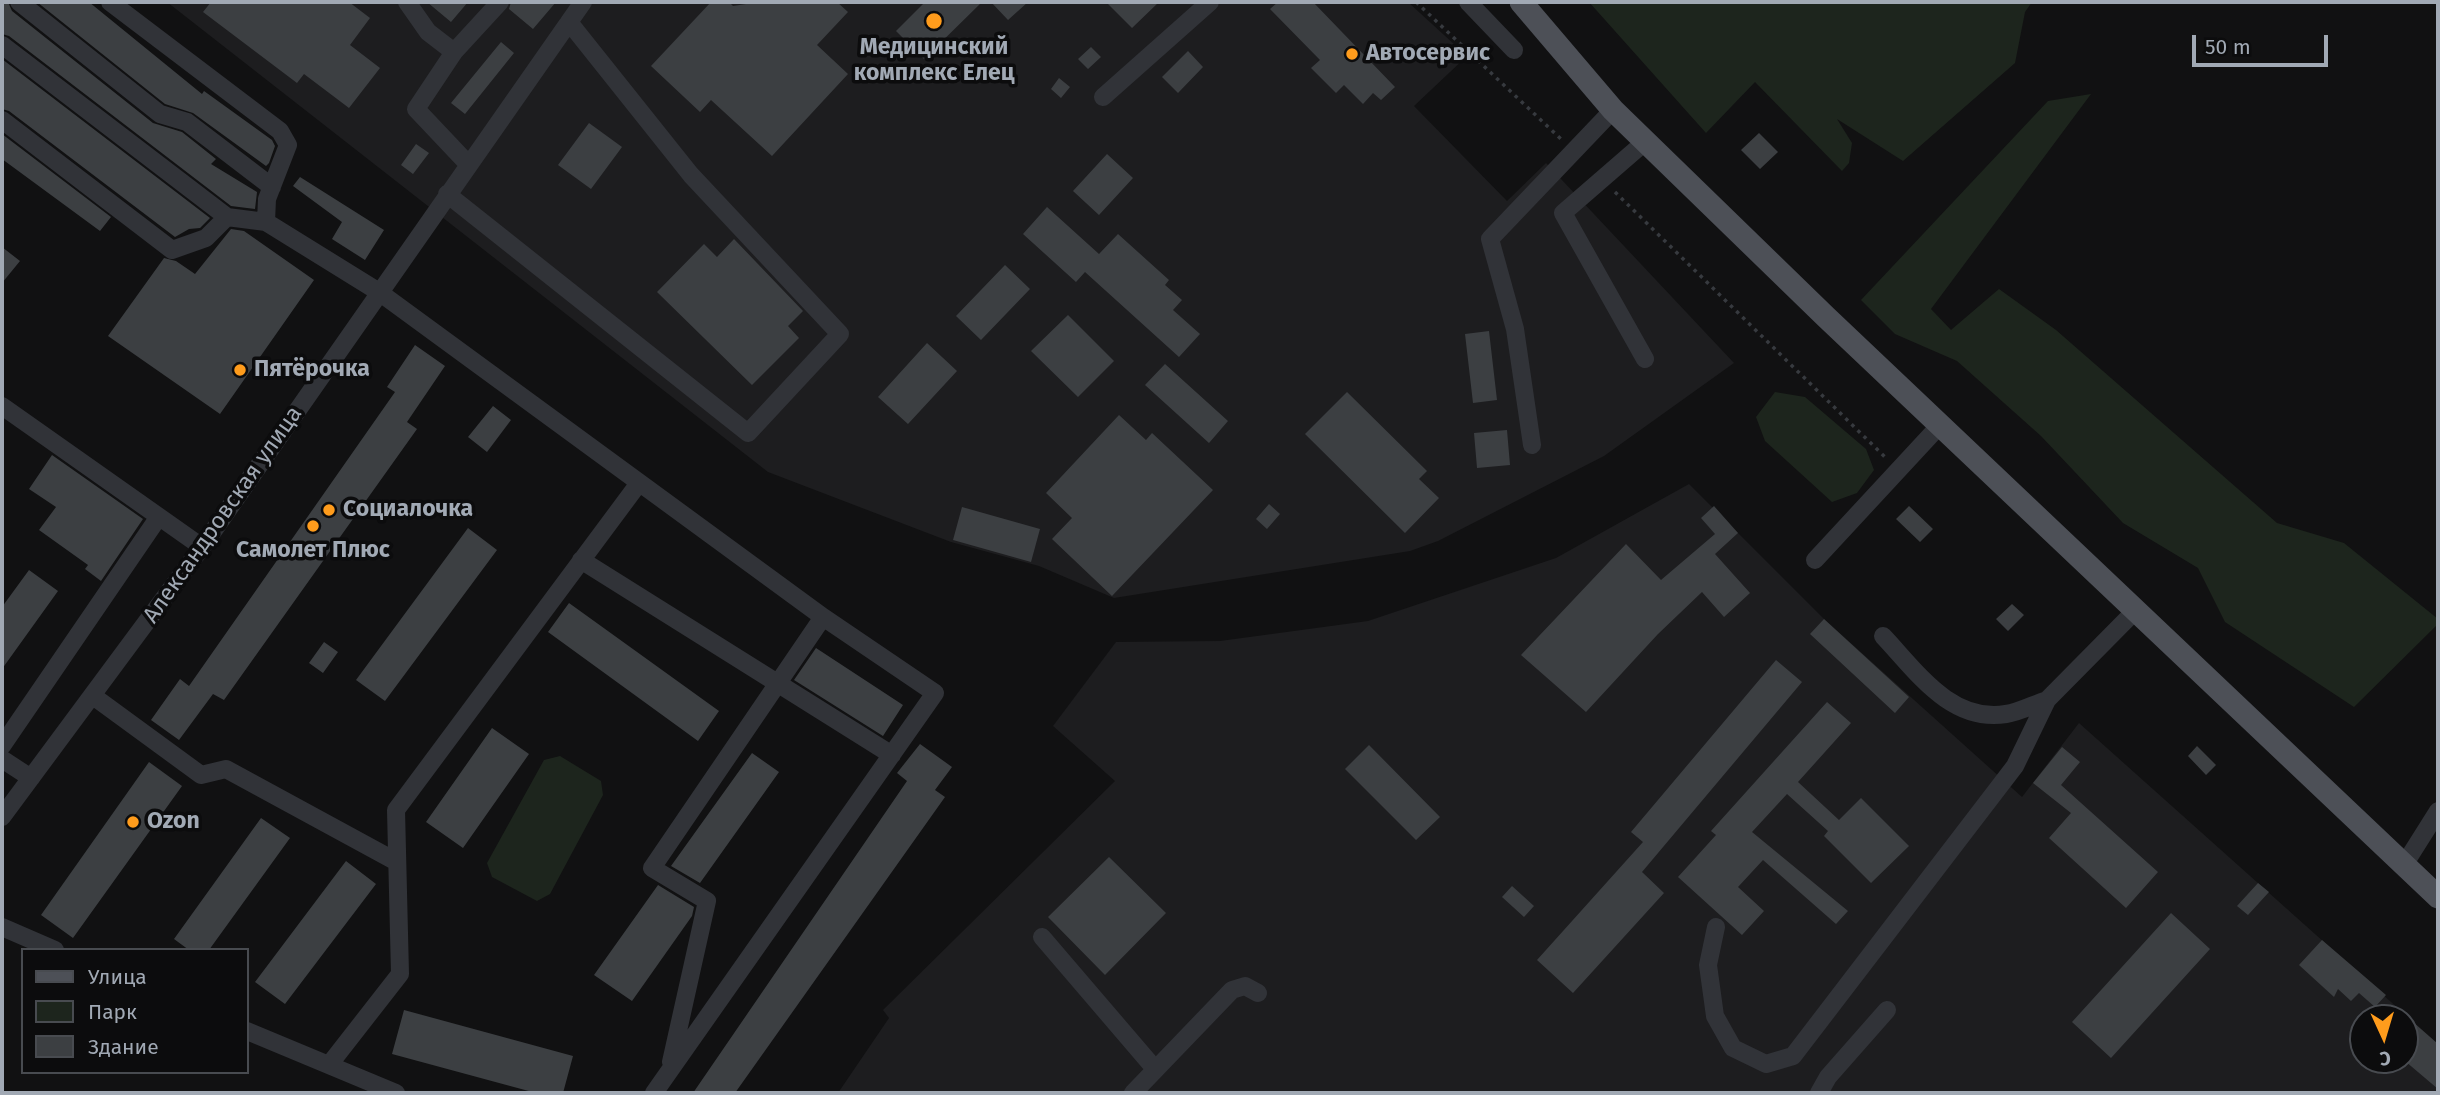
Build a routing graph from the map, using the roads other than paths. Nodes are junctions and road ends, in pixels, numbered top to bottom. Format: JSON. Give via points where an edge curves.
{"nodes":[{"id":1,"x":19,"y":2,"type":"edge"},
{"id":2,"x":110,"y":2,"type":"edge"},
{"id":3,"x":407,"y":2,"type":"edge"},
{"id":4,"x":500,"y":2,"type":"edge"},
{"id":5,"x":583,"y":2,"type":"edge"},
{"id":6,"x":1210,"y":2,"type":"edge"},
{"id":7,"x":1468,"y":2,"type":"edge"},
{"id":8,"x":1521,"y":2,"type":"edge"},
{"id":9,"x":569,"y":22,"type":"junction"},
{"id":10,"x":2,"y":46,"type":"edge"},
{"id":11,"x":1514,"y":50,"type":"dead end"},
{"id":12,"x":454,"y":51,"type":"junction"},
{"id":13,"x":1103,"y":97,"type":"dead end"},
{"id":14,"x":1613,"y":110,"type":"junction"},
{"id":15,"x":2,"y":120,"type":"edge"},
{"id":16,"x":1646,"y":141,"type":"junction"},
{"id":17,"x":468,"y":164,"type":"junction"},
{"id":18,"x":272,"y":187,"type":"junction"},
{"id":19,"x":447,"y":194,"type":"junction"},
{"id":20,"x":227,"y":217,"type":"junction"},
{"id":21,"x":265,"y":222,"type":"junction"},
{"id":22,"x":379,"y":292,"type":"junction"},
{"id":23,"x":1645,"y":359,"type":"dead end"},
{"id":24,"x":2,"y":405,"type":"edge"},
{"id":25,"x":1941,"y":424,"type":"junction"},
{"id":26,"x":1532,"y":445,"type":"dead end"},
{"id":27,"x":639,"y":483,"type":"junction"},
{"id":28,"x":158,"y":519,"type":"junction"},
{"id":29,"x":202,"y":547,"type":"junction"},
{"id":30,"x":581,"y":560,"type":"junction"},
{"id":31,"x":1815,"y":560,"type":"dead end"},
{"id":32,"x":2136,"y":610,"type":"junction"},
{"id":33,"x":823,"y":617,"type":"junction"},
{"id":34,"x":1883,"y":636,"type":"dead end"},
{"id":35,"x":777,"y":682,"type":"junction"},
{"id":36,"x":93,"y":696,"type":"junction"},
{"id":37,"x":2047,"y":700,"type":"junction"},
{"id":38,"x":2,"y":746,"type":"edge"},
{"id":39,"x":892,"y":755,"type":"junction"},
{"id":40,"x":2,"y":760,"type":"edge"},
{"id":41,"x":31,"y":778,"type":"junction"},
{"id":42,"x":2438,"y":811,"type":"edge"},
{"id":43,"x":2,"y":817,"type":"edge"},
{"id":44,"x":397,"y":862,"type":"junction"},
{"id":45,"x":2404,"y":865,"type":"junction"},
{"id":46,"x":2438,"y":897,"type":"edge"},
{"id":47,"x":1716,"y":927,"type":"dead end"},
{"id":48,"x":2,"y":928,"type":"edge"},
{"id":49,"x":1042,"y":937,"type":"dead end"},
{"id":50,"x":50,"y":948,"type":"edge"},
{"id":51,"x":1258,"y":993,"type":"dead end"},
{"id":52,"x":1887,"y":1010,"type":"dead end"},
{"id":53,"x":248,"y":1031,"type":"edge"},
{"id":54,"x":330,"y":1065,"type":"junction"},
{"id":55,"x":1155,"y":1069,"type":"junction"},
{"id":56,"x":669,"y":1072,"type":"junction"},
{"id":57,"x":396,"y":1093,"type":"edge"},
{"id":58,"x":654,"y":1093,"type":"edge"},
{"id":59,"x":1133,"y":1093,"type":"edge"},
{"id":60,"x":1819,"y":1093,"type":"edge"}],
"edges":[{"from":1,"to":18,"type":"street","via":[[160,114],[187,122]]},
{"from":2,"to":18,"type":"street","via":[[279,131],[288,145]]},
{"from":3,"to":12,"type":"street","via":[[428,32]]},
{"from":4,"to":12,"type":"street"},
{"from":5,"to":9,"type":"street","name":"Александровская улица"},
{"from":6,"to":13,"type":"street"},
{"from":7,"to":11,"type":"street"},
{"from":8,"to":14,"type":"main road"},
{"from":9,"to":17,"type":"street","name":"Александровская улица"},
{"from":9,"to":19,"type":"street","via":[[691,175],[839,334],[748,433]]},
{"from":10,"to":20,"type":"street"},
{"from":12,"to":17,"type":"street","via":[[416,109]]},
{"from":14,"to":16,"type":"main road"},
{"from":14,"to":26,"type":"street","via":[[1490,239],[1515,329]]},
{"from":15,"to":20,"type":"street","via":[[172,250],[206,238]]},
{"from":16,"to":23,"type":"street","via":[[1563,213]]},
{"from":16,"to":25,"type":"main road"},
{"from":17,"to":19,"type":"street","name":"Александровская улица"},
{"from":18,"to":21,"type":"street"},
{"from":19,"to":22,"type":"street","name":"Александровская улица"},
{"from":20,"to":21,"type":"street"},
{"from":21,"to":22,"type":"street"},
{"from":22,"to":27,"type":"street"},
{"from":22,"to":29,"type":"street","name":"Александровская улица"},
{"from":24,"to":28,"type":"street"},
{"from":25,"to":31,"type":"street"},
{"from":25,"to":32,"type":"main road"},
{"from":27,"to":30,"type":"street"},
{"from":27,"to":33,"type":"street"},
{"from":28,"to":29,"type":"street"},
{"from":28,"to":38,"type":"street"},
{"from":29,"to":36,"type":"street","name":"Александровская улица"},
{"from":30,"to":35,"type":"street"},
{"from":30,"to":44,"type":"street","via":[[396,810]]},
{"from":32,"to":37,"type":"street"},
{"from":32,"to":45,"type":"main road"},
{"from":33,"to":35,"type":"street"},
{"from":33,"to":39,"type":"street","via":[[935,693]]},
{"from":34,"to":37,"type":"street","via":[[1939,695],[1959,708],[1984,716],[2008,714]]},
{"from":35,"to":39,"type":"street"},
{"from":35,"to":56,"type":"street","via":[[652,867],[707,901]]},
{"from":36,"to":41,"type":"street","name":"Александровская улица"},
{"from":36,"to":44,"type":"street","via":[[201,775],[226,769]]},
{"from":37,"to":47,"type":"street","via":[[2015,766],[1793,1056],[1766,1064],[1733,1048],[1715,1016],[1708,965]]},
{"from":39,"to":56,"type":"street"},
{"from":40,"to":41,"type":"street"},
{"from":41,"to":43,"type":"street","name":"Александровская улица"},
{"from":42,"to":45,"type":"street"},
{"from":44,"to":54,"type":"street","via":[[400,974]]},
{"from":45,"to":46,"type":"main road"},
{"from":48,"to":50,"type":"street"},
{"from":49,"to":55,"type":"street"},
{"from":51,"to":55,"type":"street","via":[[1245,986],[1232,990]]},
{"from":52,"to":60,"type":"street"},
{"from":53,"to":54,"type":"street"},
{"from":54,"to":57,"type":"street"},
{"from":55,"to":59,"type":"street"},
{"from":56,"to":58,"type":"street"}]}
